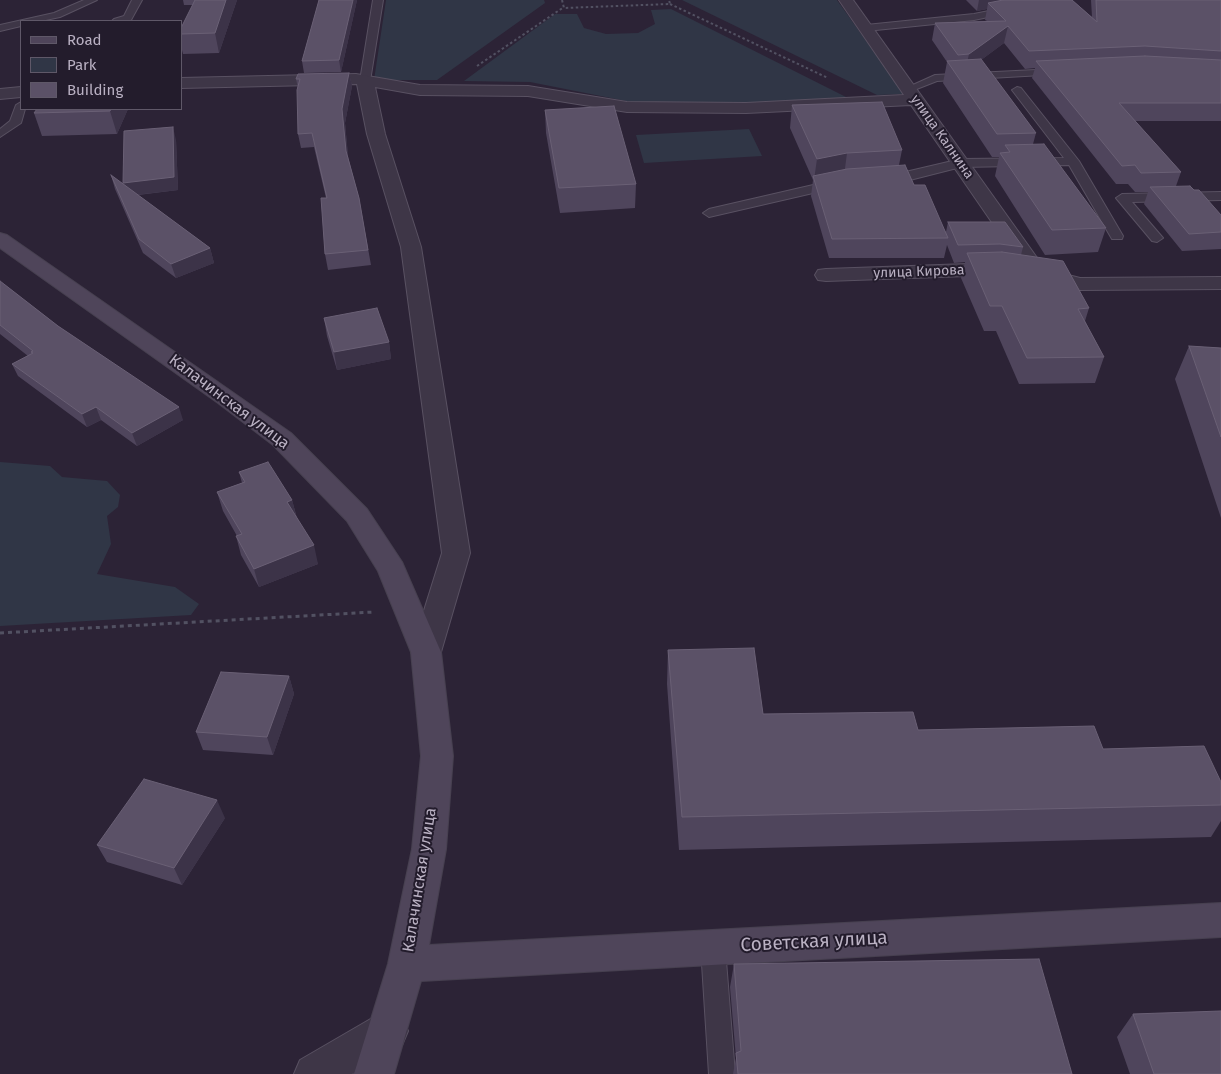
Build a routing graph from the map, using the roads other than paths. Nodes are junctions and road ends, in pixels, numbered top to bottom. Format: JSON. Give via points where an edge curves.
{"nodes":[{"id":1,"x":92,"y":0,"type":"edge"},
{"id":2,"x":137,"y":0,"type":"edge"},
{"id":3,"x":378,"y":0,"type":"edge"},
{"id":4,"x":846,"y":0,"type":"edge"},
{"id":5,"x":1018,"y":8,"type":"edge"},
{"id":6,"x":33,"y":20,"type":"edge"},
{"id":7,"x":121,"y":20,"type":"edge"},
{"id":8,"x":20,"y":23,"type":"edge"},
{"id":9,"x":20,"y":27,"type":"edge"},
{"id":10,"x":0,"y":28,"type":"edge"},
{"id":11,"x":866,"y":28,"type":"junction"},
{"id":12,"x":1062,"y":72,"type":"edge"},
{"id":13,"x":365,"y":81,"type":"junction"},
{"id":14,"x":182,"y":83,"type":"edge"},
{"id":15,"x":1017,"y":90,"type":"dead end"},
{"id":16,"x":20,"y":92,"type":"edge"},
{"id":17,"x":0,"y":94,"type":"edge"},
{"id":18,"x":913,"y":95,"type":"junction"},
{"id":19,"x":20,"y":108,"type":"edge"},
{"id":20,"x":0,"y":134,"type":"edge"},
{"id":21,"x":1073,"y":161,"type":"junction"},
{"id":22,"x":961,"y":163,"type":"junction"},
{"id":23,"x":880,"y":180,"type":"edge"},
{"id":24,"x":844,"y":182,"type":"edge"},
{"id":25,"x":1221,"y":196,"type":"edge"},
{"id":26,"x":709,"y":213,"type":"dead end"},
{"id":27,"x":1117,"y":236,"type":"dead end"},
{"id":28,"x":1157,"y":238,"type":"dead end"},
{"id":29,"x":0,"y":239,"type":"edge"},
{"id":30,"x":1038,"y":274,"type":"junction"},
{"id":31,"x":826,"y":275,"type":"dead end"},
{"id":32,"x":1221,"y":283,"type":"edge"},
{"id":33,"x":426,"y":652,"type":"junction"},
{"id":34,"x":1221,"y":920,"type":"edge"},
{"id":35,"x":713,"y":948,"type":"junction"},
{"id":36,"x":406,"y":964,"type":"junction"},
{"id":37,"x":388,"y":1031,"type":"junction"},
{"id":38,"x":314,"y":1074,"type":"edge"},
{"id":39,"x":374,"y":1074,"type":"edge"},
{"id":40,"x":722,"y":1074,"type":"edge"}],
"edges":[{"from":1,"to":6,"type":"lane"},
{"from":2,"to":7,"type":"lane","via":[[128,18]]},
{"from":3,"to":13,"type":"lane"},
{"from":4,"to":11,"type":"street","name":"улица Калнина"},
{"from":5,"to":11,"type":"lane","via":[[974,17]]},
{"from":8,"to":10,"type":"lane"},
{"from":9,"to":10,"type":"lane"},
{"from":11,"to":18,"type":"street","name":"улица Калнина"},
{"from":12,"to":18,"type":"lane","via":[[935,78]]},
{"from":13,"to":14,"type":"street"},
{"from":13,"to":18,"type":"street","via":[[420,90],[528,91],[627,107],[746,108],[878,102]]},
{"from":13,"to":33,"type":"street","via":[[376,134],[411,247],[456,553]]},
{"from":15,"to":21,"type":"lane"},
{"from":16,"to":17,"type":"street"},
{"from":18,"to":22,"type":"street","name":"улица Калнина"},
{"from":19,"to":20,"type":"lane","via":[[15,123]]},
{"from":21,"to":22,"type":"lane"},
{"from":21,"to":27,"type":"lane"},
{"from":22,"to":23,"type":"lane","via":[[898,179]]},
{"from":22,"to":30,"type":"street","name":"улица Калнина"},
{"from":24,"to":26,"type":"lane"},
{"from":25,"to":28,"type":"lane","via":[[1122,198]]},
{"from":29,"to":33,"type":"main road","name":"Калачинская улица","via":[[282,439],[357,515],[392,569]]},
{"from":30,"to":31,"type":"street","name":"улица Кирова","via":[[996,269]]},
{"from":30,"to":32,"type":"street","name":"улица Кирова","via":[[1080,284]]},
{"from":33,"to":36,"type":"main road","name":"Калачинская улица","via":[[437,756],[429,849]]},
{"from":34,"to":35,"type":"main road","name":"Советская улица"},
{"from":35,"to":36,"type":"main road","name":"Советская улица"},
{"from":35,"to":40,"type":"lane"},
{"from":36,"to":37,"type":"main road","name":"Калачинская улица"},
{"from":37,"to":38,"type":"street"},
{"from":37,"to":39,"type":"main road","name":"Калачинская улица"}]}
